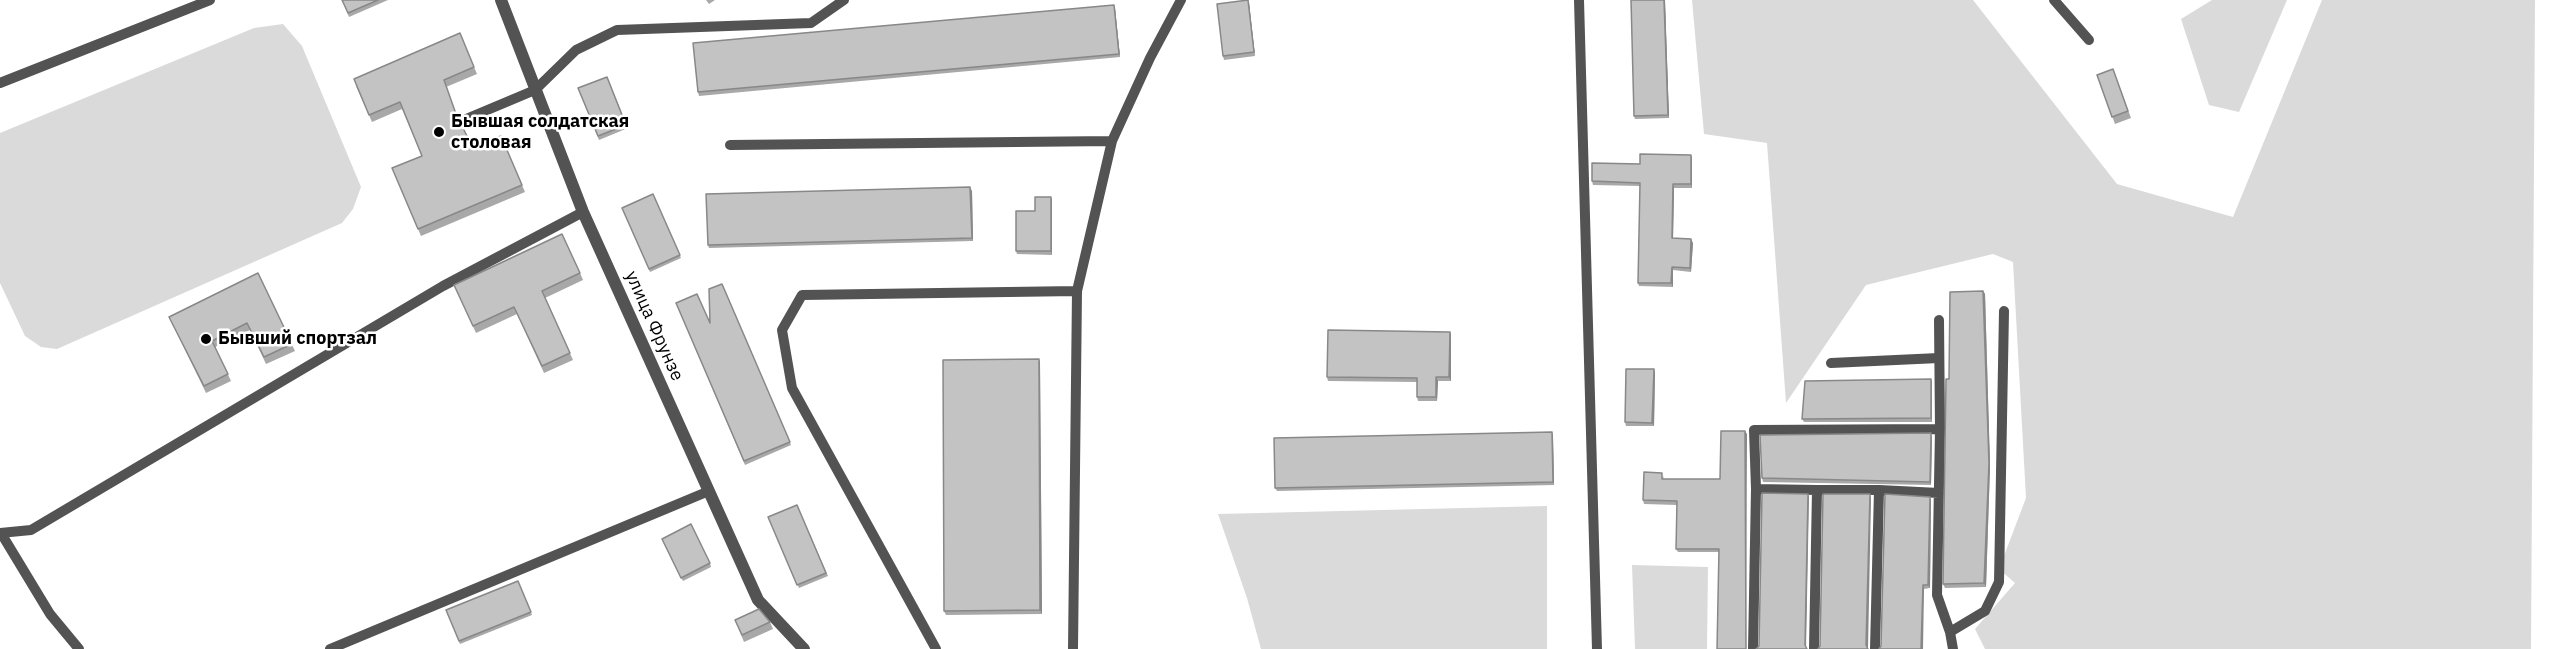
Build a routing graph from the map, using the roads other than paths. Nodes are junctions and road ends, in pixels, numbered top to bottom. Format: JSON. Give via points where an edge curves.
{"nodes":[{"id":1,"x":210,"y":0,"type":"edge"},
{"id":2,"x":501,"y":0,"type":"edge"},
{"id":3,"x":844,"y":0,"type":"edge"},
{"id":4,"x":1181,"y":0,"type":"edge"},
{"id":5,"x":1579,"y":0,"type":"edge"},
{"id":6,"x":2054,"y":0,"type":"edge"},
{"id":7,"x":2089,"y":39,"type":"dead end"},
{"id":8,"x":0,"y":83,"type":"edge"},
{"id":9,"x":535,"y":90,"type":"junction"},
{"id":10,"x":466,"y":119,"type":"dead end"},
{"id":11,"x":1112,"y":141,"type":"junction"},
{"id":12,"x":729,"y":145,"type":"dead end"},
{"id":13,"x":583,"y":212,"type":"junction"},
{"id":14,"x":1077,"y":291,"type":"junction"},
{"id":15,"x":2004,"y":311,"type":"dead end"},
{"id":16,"x":1939,"y":320,"type":"dead end"},
{"id":17,"x":1939,"y":358,"type":"junction"},
{"id":18,"x":1831,"y":363,"type":"dead end"},
{"id":19,"x":1940,"y":429,"type":"junction"},
{"id":20,"x":1756,"y":489,"type":"junction"},
{"id":21,"x":1817,"y":490,"type":"junction"},
{"id":22,"x":1879,"y":490,"type":"junction"},
{"id":23,"x":709,"y":492,"type":"junction"},
{"id":24,"x":1939,"y":493,"type":"junction"},
{"id":25,"x":0,"y":533,"type":"edge"},
{"id":26,"x":1950,"y":632,"type":"junction"},
{"id":27,"x":79,"y":649,"type":"edge"},
{"id":28,"x":330,"y":649,"type":"edge"},
{"id":29,"x":804,"y":649,"type":"edge"},
{"id":30,"x":936,"y":649,"type":"edge"},
{"id":31,"x":1073,"y":649,"type":"edge"},
{"id":32,"x":1598,"y":649,"type":"edge"},
{"id":33,"x":1752,"y":649,"type":"edge"},
{"id":34,"x":1814,"y":649,"type":"edge"},
{"id":35,"x":1875,"y":649,"type":"edge"},
{"id":36,"x":1953,"y":649,"type":"edge"}],
"edges":[{"from":1,"to":8,"type":"lane"},
{"from":2,"to":9,"type":"street","name":"улица Фрунзе"},
{"from":3,"to":9,"type":"lane","via":[[811,22],[616,30],[576,50]]},
{"from":4,"to":11,"type":"lane"},
{"from":5,"to":32,"type":"lane"},
{"from":6,"to":7,"type":"lane"},
{"from":9,"to":10,"type":"lane"},
{"from":9,"to":13,"type":"street","name":"улица Фрунзе"},
{"from":11,"to":12,"type":"lane"},
{"from":11,"to":14,"type":"lane"},
{"from":13,"to":23,"type":"street","name":"улица Фрунзе"},
{"from":13,"to":25,"type":"lane","via":[[443,286],[32,530]]},
{"from":14,"to":30,"type":"lane","via":[[801,295],[782,330],[792,388]]},
{"from":14,"to":31,"type":"lane"},
{"from":15,"to":26,"type":"lane","via":[[1999,582],[1985,611]]},
{"from":16,"to":17,"type":"lane"},
{"from":17,"to":18,"type":"lane"},
{"from":17,"to":19,"type":"lane"},
{"from":19,"to":20,"type":"lane","via":[[1754,430]]},
{"from":19,"to":24,"type":"lane"},
{"from":20,"to":21,"type":"lane"},
{"from":20,"to":33,"type":"lane"},
{"from":21,"to":22,"type":"lane"},
{"from":21,"to":34,"type":"lane"},
{"from":22,"to":24,"type":"lane"},
{"from":22,"to":35,"type":"lane"},
{"from":23,"to":28,"type":"lane"},
{"from":23,"to":29,"type":"street","name":"улица Фрунзе","via":[[758,600]]},
{"from":24,"to":26,"type":"lane","via":[[1936,595]]},
{"from":25,"to":27,"type":"lane","via":[[50,614]]},
{"from":26,"to":36,"type":"lane"}]}
